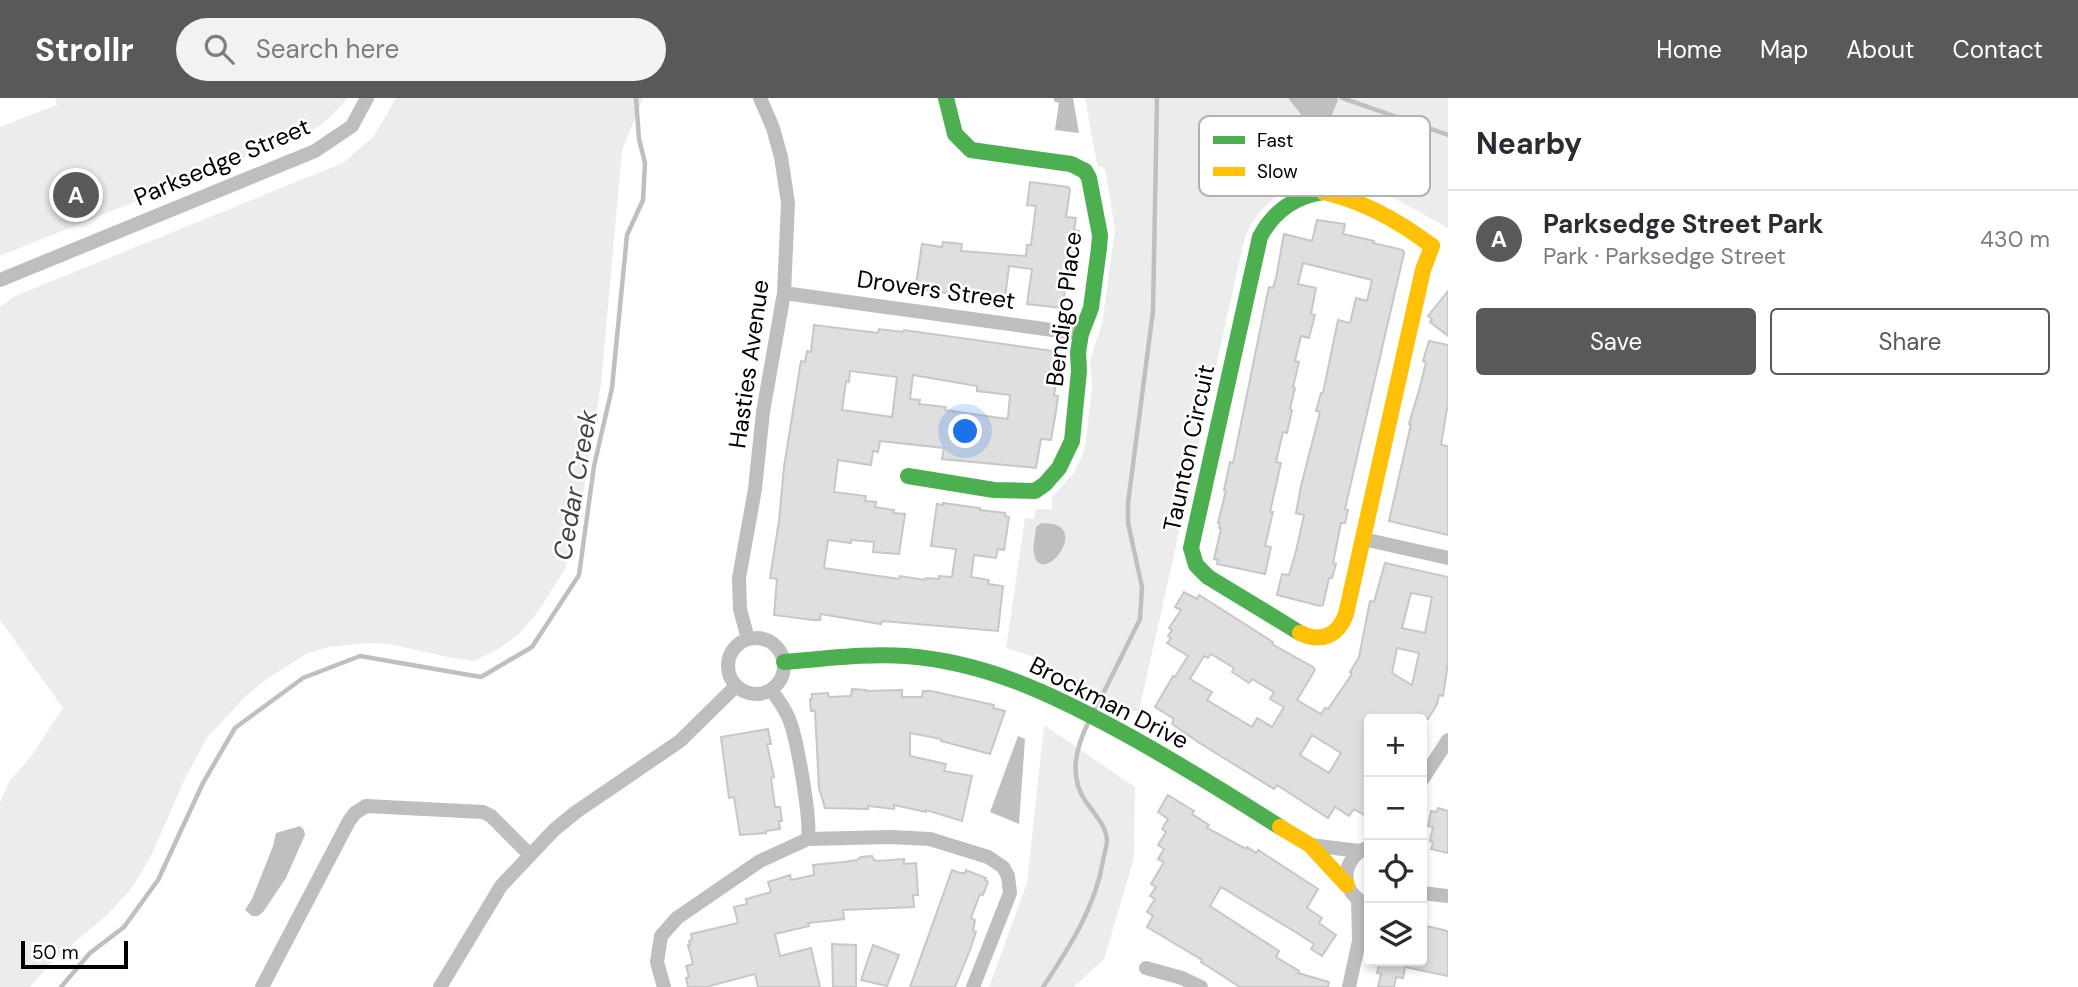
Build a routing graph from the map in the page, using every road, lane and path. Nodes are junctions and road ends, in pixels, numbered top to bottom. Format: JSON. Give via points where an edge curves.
{"nodes":[{"id":1,"x":367,"y":98,"type":"edge"},
{"id":2,"x":760,"y":98,"type":"edge"},
{"id":3,"x":946,"y":98,"type":"edge"},
{"id":4,"x":1305,"y":196,"type":"edge"},
{"id":5,"x":1343,"y":196,"type":"edge"},
{"id":6,"x":1432,"y":246,"type":"junction"},
{"id":7,"x":1448,"y":250,"type":"edge"},
{"id":8,"x":0,"y":280,"type":"edge"},
{"id":9,"x":784,"y":293,"type":"junction"},
{"id":10,"x":1081,"y":334,"type":"junction"},
{"id":11,"x":908,"y":476,"type":"dead end"},
{"id":12,"x":1363,"y":539,"type":"junction"},
{"id":13,"x":1448,"y":558,"type":"edge"},
{"id":14,"x":748,"y":639,"type":"junction"},
{"id":15,"x":784,"y":662,"type":"junction"},
{"id":16,"x":735,"y":687,"type":"junction"},
{"id":17,"x":771,"y":691,"type":"junction"},
{"id":18,"x":1448,"y":740,"type":"edge"},
{"id":19,"x":1424,"y":777,"type":"edge"},
{"id":20,"x":808,"y":839,"type":"junction"},
{"id":21,"x":1310,"y":845,"type":"junction"},
{"id":22,"x":1364,"y":847,"type":"edge"},
{"id":23,"x":1364,"y":849,"type":"edge"},
{"id":24,"x":530,"y":855,"type":"junction"},
{"id":25,"x":1347,"y":884,"type":"junction"},
{"id":26,"x":1427,"y":885,"type":"edge"},
{"id":27,"x":1427,"y":894,"type":"edge"},
{"id":28,"x":1446,"y":896,"type":"edge"},
{"id":29,"x":1364,"y":902,"type":"edge"},
{"id":30,"x":1364,"y":934,"type":"edge"},
{"id":31,"x":1360,"y":941,"type":"junction"},
{"id":32,"x":1146,"y":968,"type":"dead end"},
{"id":33,"x":262,"y":987,"type":"edge"},
{"id":34,"x":440,"y":987,"type":"edge"},
{"id":35,"x":664,"y":987,"type":"edge"},
{"id":36,"x":973,"y":987,"type":"edge"},
{"id":37,"x":1201,"y":987,"type":"edge"},
{"id":38,"x":1349,"y":987,"type":"edge"}],
"edges":[{"from":1,"to":8,"type":"street","name":"Parksedge Street","via":[[352,126],[316,151]]},
{"from":2,"to":9,"type":"street","name":"Hasties Avenue","via":[[781,156],[788,203]]},
{"from":3,"to":10,"type":"street","name":"Bendigo Place","via":[[952,129],[971,150],[1071,164],[1085,171],[1100,235],[1091,308]]},
{"from":4,"to":12,"type":"street","name":"Taunton Circuit","via":[[1270,220],[1258,243],[1191,552],[1208,577],[1302,634],[1319,639],[1344,622]]},
{"from":5,"to":6,"type":"street","name":"Taunton Circuit","via":[[1408,227]]},
{"from":6,"to":7,"type":"street","name":"Taunton Circuit"},
{"from":6,"to":12,"type":"street","name":"Taunton Circuit"},
{"from":9,"to":10,"type":"street","name":"Drovers Street"},
{"from":9,"to":14,"type":"street","name":"Hasties Avenue","via":[[739,578],[740,609]]},
{"from":10,"to":11,"type":"street","name":"Bendigo Place","via":[[1072,441],[1045,484],[1035,491],[994,490]]},
{"from":12,"to":13,"type":"street"},
{"from":14,"to":15,"type":"street","via":[[775,645]]},
{"from":14,"to":16,"type":"street","via":[[732,650],[728,659]]},
{"from":15,"to":17,"type":"street","via":[[782,678]]},
{"from":15,"to":21,"type":"street","name":"Brockman Drive","via":[[908,656],[1022,682],[1178,763]]},
{"from":16,"to":17,"type":"street","via":[[752,695]]},
{"from":16,"to":24,"type":"street","via":[[680,741],[576,813]]},
{"from":17,"to":20,"type":"street","via":[[792,729]]},
{"from":18,"to":19,"type":"street"},
{"from":20,"to":35,"type":"street","via":[[760,860],[677,918],[661,936],[657,953]]},
{"from":20,"to":36,"type":"street","via":[[930,839],[988,857],[1003,867],[1010,892]]},
{"from":21,"to":22,"type":"street","name":"Brockman Drive"},
{"from":21,"to":25,"type":"street","name":"Brockman Drive"},
{"from":23,"to":25,"type":"street","via":[[1347,866]]},
{"from":24,"to":33,"type":"street","via":[[483,812],[366,806],[349,821]]},
{"from":24,"to":34,"type":"street","via":[[491,900]]},
{"from":25,"to":29,"type":"street"},
{"from":26,"to":28,"type":"street"},
{"from":27,"to":28,"type":"street"},
{"from":29,"to":31,"type":"street"},
{"from":30,"to":31,"type":"street"},
{"from":31,"to":38,"type":"street"},
{"from":32,"to":37,"type":"street"}]}
